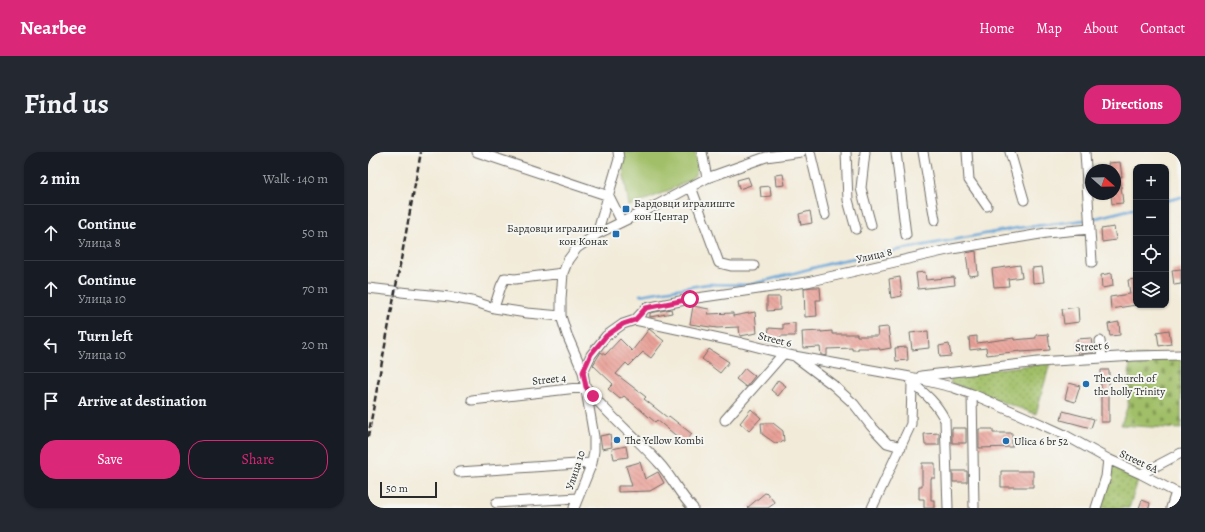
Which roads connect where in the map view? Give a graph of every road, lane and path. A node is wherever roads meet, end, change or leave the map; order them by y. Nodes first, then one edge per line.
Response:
1 (477, 152) edge
2 (618, 152) edge
3 (702, 152) edge
4 (801, 152) edge
5 (810, 152) edge
6 (846, 152) edge
7 (865, 152) edge
8 (896, 152) edge
9 (923, 152) edge
10 (967, 152) edge
11 (1010, 152) edge
12 (1086, 152) edge
13 (707, 178) junction
14 (691, 187) junction
15 (609, 196) junction
16 (1024, 200) dead end
17 (987, 206) dead end
18 (825, 215) dead end
19 (935, 220) dead end
20 (622, 222) junction
21 (870, 225) dead end
22 (856, 229) dead end
23 (1090, 229) junction
24 (597, 234) junction
25 (906, 236) dead end
26 (1092, 262) dead end
27 (754, 266) dead end
28 (563, 273) junction
29 (368, 288) edge
30 (494, 308) junction
31 (561, 316) junction
32 (635, 320) junction
33 (1100, 341) dead end
34 (784, 353) junction
35 (1181, 355) edge
36 (794, 356) junction
37 (1102, 358) junction
38 (583, 372) junction
39 (911, 380) junction
40 (586, 387) junction
41 (972, 394) junction
42 (472, 400) dead end
43 (725, 420) dead end
44 (901, 447) junction
45 (1181, 453) edge
46 (1108, 459) junction
47 (592, 463) junction
48 (459, 472) dead end
49 (1141, 474) junction
50 (1178, 494) edge
51 (578, 498) junction
52 (496, 503) dead end
53 (574, 508) edge
54 (693, 508) edge
55 (872, 508) edge
56 (948, 508) edge
57 (974, 508) edge
58 (1096, 508) edge
59 (1171, 508) edge

1 - 15 street
2 - 15 street
3 - 13 street
4 - 13 street
5 - 18 street
6 - 22 street
7 - 21 street
8 - 25 street
9 - 19 street
10 - 17 street
11 - 16 street
12 - 23 street
13 - 14 street
14 - 20 street
14 - 27 street
15 - 20 street
15 - 24 street
20 - 24 street
23 - 26 street
23 - 32 street, Улица 8
24 - 28 street
28 - 30 street
28 - 31 street, Улица 10
29 - 30 street
30 - 31 street
31 - 38 street, Улица 10
32 - 34 street, Street 6
32 - 38 street
33 - 37 street
34 - 36 street, Street 6
34 - 43 street
35 - 37 street, Street 6
36 - 39 street, Street 6
36 - 44 street
37 - 39 street, Street 6
38 - 40 street, Улица 10
39 - 41 street, Street 6
39 - 44 street
39 - 56 street
40 - 42 street, Street 4
40 - 47 street, Улица 10
40 - 54 street
41 - 46 street, Street 6
41 - 57 street
44 - 55 street
45 - 49 street
46 - 49 street, Street 6A
46 - 58 street
47 - 48 street
47 - 51 street, Улица 10
49 - 50 street, Street 6A
50 - 59 street
51 - 52 street
51 - 53 street, Улица 10

